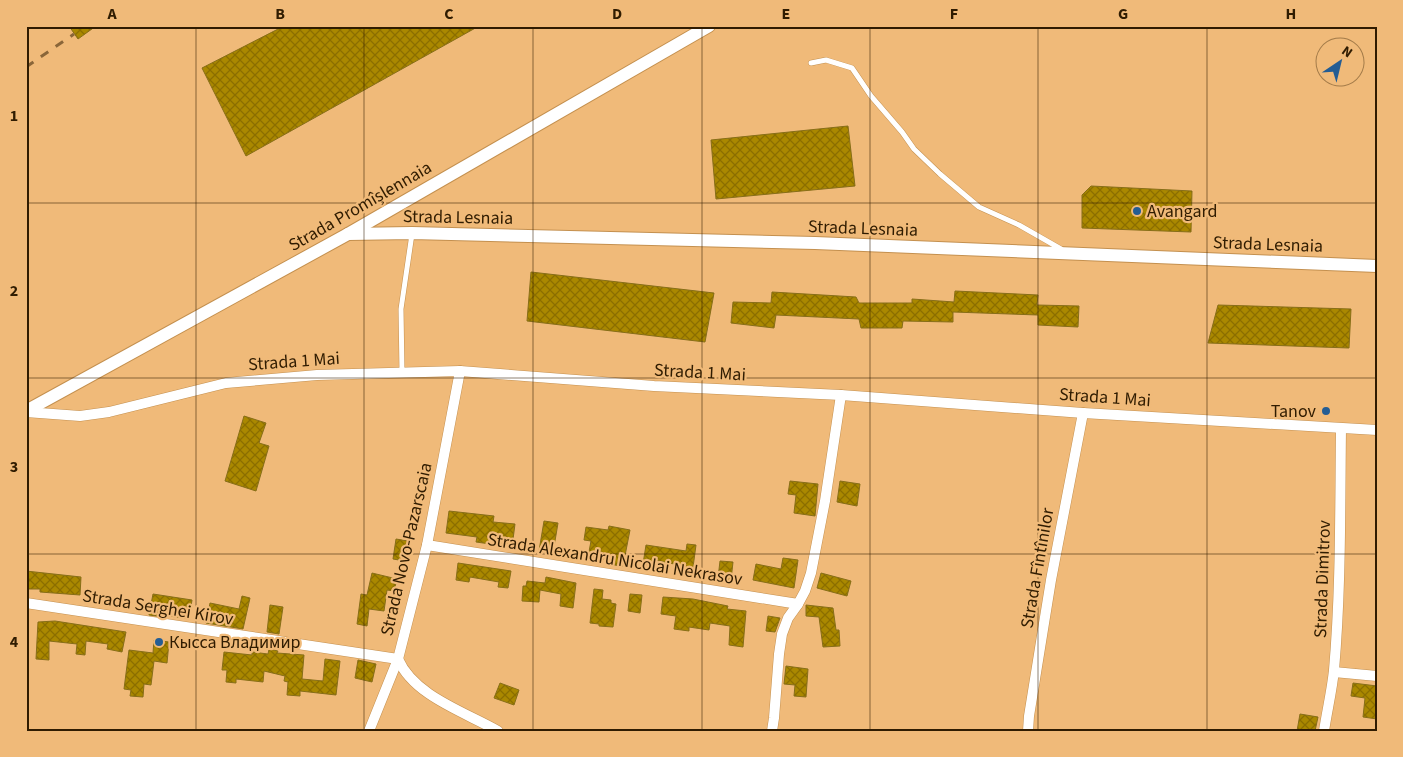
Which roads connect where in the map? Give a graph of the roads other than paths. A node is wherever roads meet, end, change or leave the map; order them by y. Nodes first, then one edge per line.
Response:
1 (709, 26) edge
2 (811, 63) dead end
3 (412, 233) junction
4 (348, 234) junction
5 (1067, 253) junction
6 (1377, 266) edge
7 (460, 371) junction
8 (402, 372) junction
9 (841, 395) junction
10 (26, 411) edge
11 (1083, 413) junction
12 (1341, 429) junction
13 (1377, 430) edge
14 (426, 545) junction
15 (26, 603) edge
16 (798, 604) junction
17 (398, 659) junction
18 (1334, 672) junction
19 (1377, 676) edge
20 (1029, 716) junction
21 (369, 731) edge
22 (498, 731) edge
23 (772, 731) edge
24 (1028, 731) edge
25 (1036, 731) edge
26 (1324, 731) edge

1 - 4 street, Strada Promîșlennaia
2 - 5 lane
3 - 4 street, Strada Lesnaia
3 - 5 street, Strada Lesnaia
3 - 8 lane
4 - 10 street, Strada Promîșlennaia
5 - 6 street, Strada Lesnaia
7 - 8 street, Strada 1 Mai
7 - 9 street, Strada 1 Mai
7 - 14 street, Strada Novo-Pazarscaia
8 - 10 street, Strada 1 Mai
9 - 11 street, Strada 1 Mai
9 - 16 street
11 - 12 street, Strada 1 Mai
11 - 20 street, Strada Fîntînilor
12 - 13 street, Strada 1 Mai
12 - 18 street, Strada Dimitrov
14 - 16 street, Strada Alexandru Nicolai Nekrasov
14 - 17 street, Strada Novo-Pazarscaia
15 - 17 street, Strada Serghei Kirov
16 - 23 street
17 - 21 street, Strada Novo-Pazarscaia
17 - 22 street
18 - 19 street
18 - 26 street, Strada Dimitrov
20 - 24 street, Strada Fîntînilor
20 - 25 street

